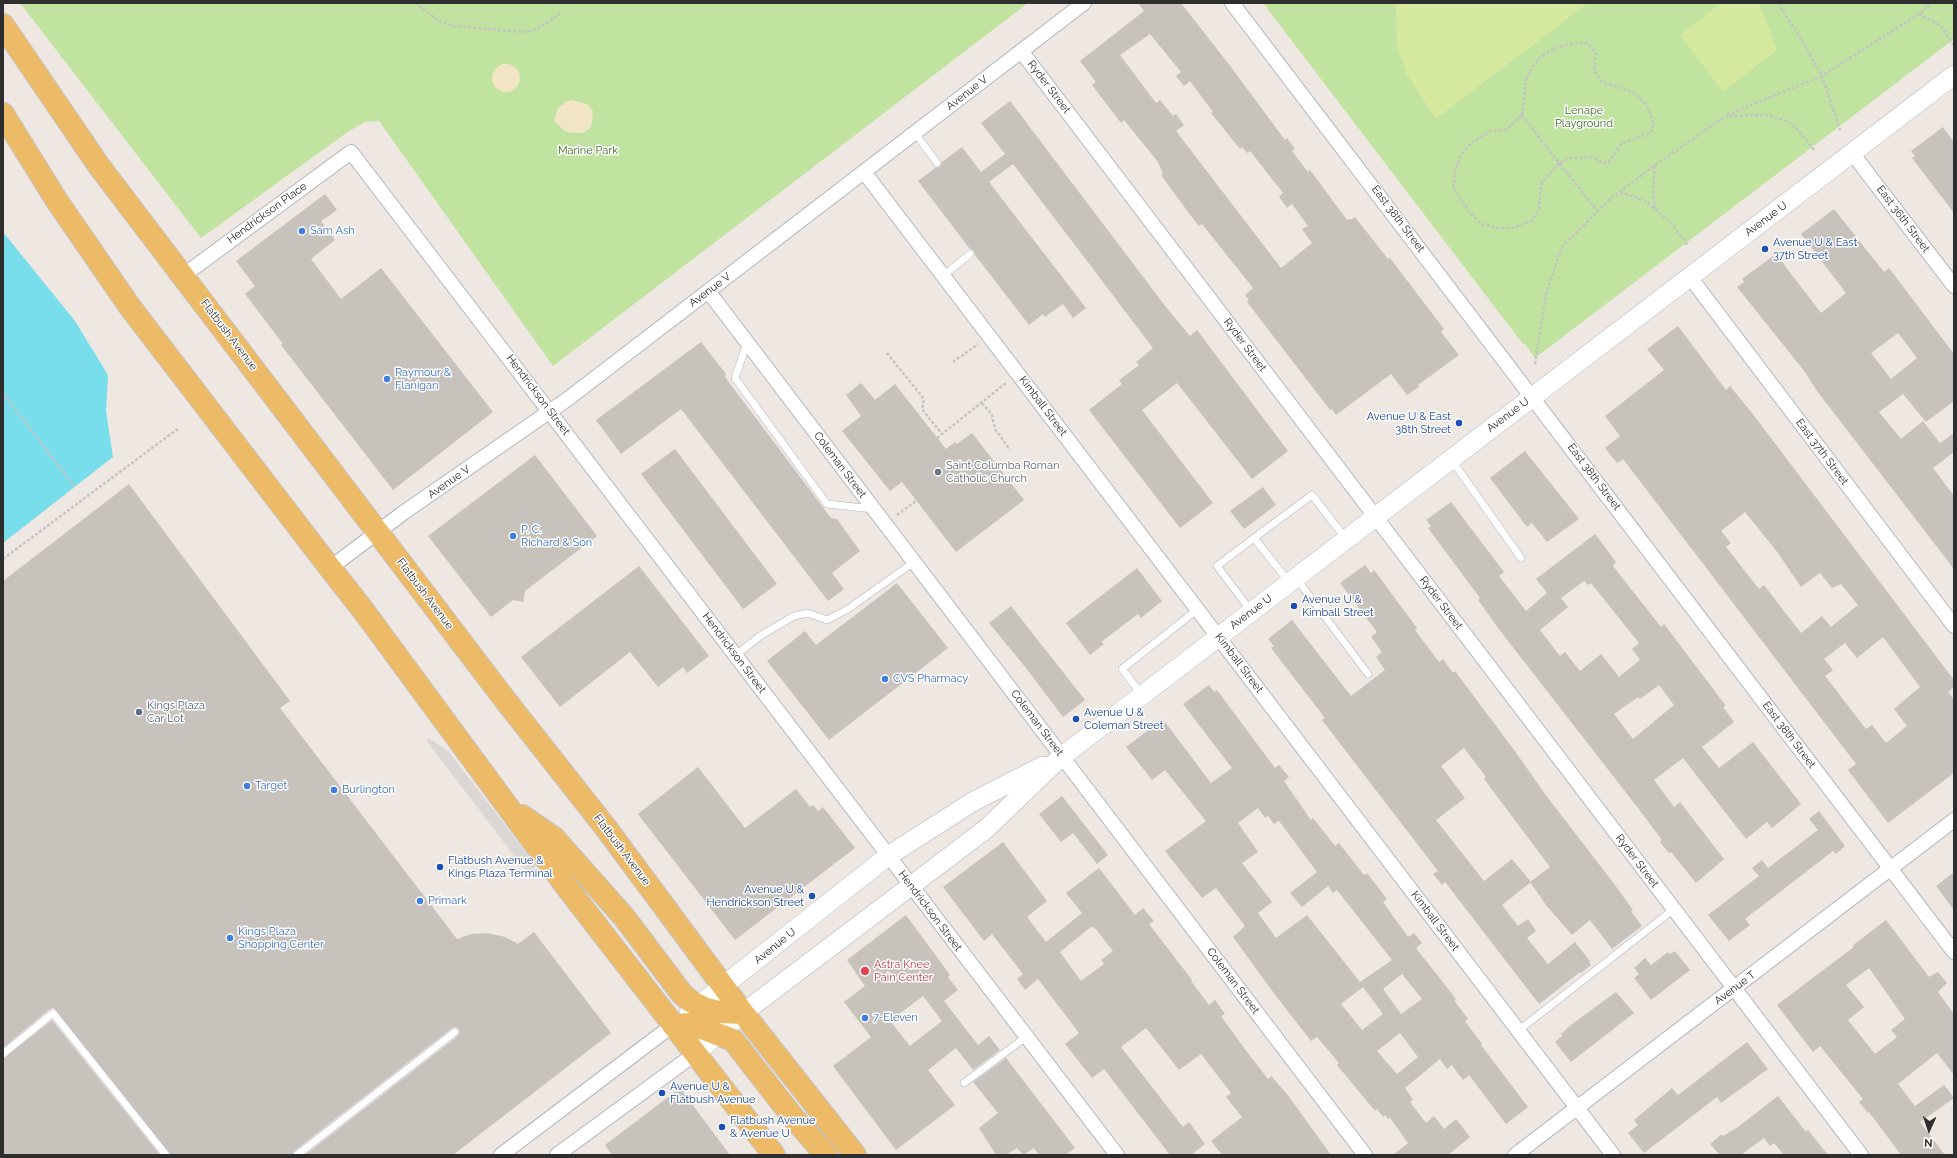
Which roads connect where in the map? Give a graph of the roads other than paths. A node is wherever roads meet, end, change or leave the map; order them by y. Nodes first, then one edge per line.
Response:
1 (1084, 3) edge
2 (1232, 3) edge
3 (3, 25) edge
4 (1021, 51) junction
5 (1954, 75) edge
6 (3, 114) edge
7 (915, 133) junction
8 (351, 152) joint
9 (1852, 153) junction
10 (937, 163) dead end
11 (864, 172) junction
12 (970, 254) dead end
13 (184, 275) junction
14 (944, 276) junction
15 (1690, 277) junction
16 (1954, 286) edge
17 (708, 292) junction
18 (747, 343) junction
19 (1533, 396) junction
20 (551, 411) junction
21 (1450, 459) junction
22 (874, 509) junction
23 (1375, 517) junction
24 (378, 532) junction
25 (1254, 538) junction
26 (1346, 539) junction
27 (1521, 558) dead end
28 (914, 562) junction
29 (330, 568) junction
30 (1292, 580) junction
31 (1198, 609) junction
32 (1251, 612) junction
33 (1954, 626) edge
34 (1219, 637) junction
35 (736, 655) junction
36 (1368, 674) dead end
37 (1142, 695) junction
38 (1062, 756) junction
39 (507, 806) junction
40 (1954, 820) edge
41 (888, 856) junction
42 (1890, 868) junction
43 (911, 887) junction
44 (1674, 909) junction
45 (1954, 952) edge
46 (724, 987) junction
47 (1734, 988) junction
48 (698, 1006) junction
49 (743, 1013) junction
50 (673, 1025) junction
51 (1518, 1031) junction
52 (455, 1032) dead end
53 (720, 1033) junction
54 (1026, 1037) junction
55 (3, 1054) edge
56 (696, 1054) junction
57 (964, 1082) dead end
58 (1577, 1108) junction
59 (574, 1150) edge
60 (166, 1155) edge
61 (297, 1155) edge
62 (501, 1155) edge
63 (558, 1155) edge
64 (774, 1155) edge
65 (826, 1155) edge
66 (855, 1155) edge
67 (1117, 1155) edge
68 (1365, 1155) edge
69 (1515, 1155) edge
70 (1613, 1155) edge
71 (1861, 1155) edge

1 - 4 street, Avenue V
2 - 19 street, East 38th Street
3 - 13 main road, Flatbush Avenue
4 - 7 street, Avenue V
4 - 23 street, Ryder Street
5 - 9 main road, Avenue U
6 - 29 main road
7 - 10 lane
7 - 11 street, Avenue V
8 - 13 street, Hendrickson Place
8 - 20 street, Hendrickson Street
9 - 15 main road, Avenue U
9 - 16 street, East 36th Street
11 - 14 street, Kimball Street
11 - 17 street, Avenue V
12 - 14 lane
13 - 24 main road, Flatbush Avenue
14 - 31 street, Kimball Street
15 - 19 main road, Avenue U
15 - 33 street, East 37th Street
17 - 18 street, Coleman Street
17 - 20 street, Avenue V
18 - 22 street, Coleman Street
18 - 22 lane
19 - 21 main road, Avenue U
19 - 42 street, East 38th Street
20 - 24 street, Avenue V
20 - 35 street, Hendrickson Street
21 - 23 main road, Avenue U
21 - 27 lane
22 - 28 street, Coleman Street
23 - 26 main road, Avenue U
23 - 44 street, Ryder Street
24 - 29 street, Avenue V
24 - 46 main road, Flatbush Avenue
25 - 26 lane
25 - 30 lane
25 - 32 lane
26 - 30 main road, Avenue U
28 - 35 lane
28 - 38 street, Coleman Street
29 - 39 main road
30 - 32 main road, Avenue U
30 - 36 lane
31 - 34 street, Kimball Street
31 - 37 lane
32 - 34 main road, Avenue U
34 - 37 main road, Avenue U
34 - 51 street, Kimball Street
35 - 41 street, Hendrickson Street
37 - 38 main road, Avenue U
38 - 41 main road, Avenue U
38 - 43 main road, Avenue U
38 - 68 street, Coleman Street
39 - 48 main road
39 - 50 main road
40 - 42 street, Avenue T
41 - 43 street, Hendrickson Street
41 - 46 main road, Avenue U
42 - 45 street, East 38th Street
42 - 47 street, Avenue T
43 - 49 main road, Avenue U
43 - 54 street, Hendrickson Street
44 - 47 street, Ryder Street
44 - 51 lane
46 - 48 main road, Avenue U
46 - 49 main road, Flatbush Avenue
47 - 58 street, Avenue T
47 - 71 street, Ryder Street
48 - 49 main road
48 - 50 main road, Avenue U
49 - 53 main road, Avenue U
49 - 66 main road, Flatbush Avenue
50 - 53 main road
50 - 56 main road
50 - 62 street, Avenue U
51 - 58 street, Kimball Street
52 - 61 lane
53 - 56 main road, Avenue U
53 - 65 main road
54 - 57 lane
54 - 67 street, Hendrickson Street
55 - 60 lane
56 - 59 street, Avenue U
56 - 64 main road
58 - 69 street, Avenue T
58 - 70 street, Kimball Street
59 - 63 street, Avenue U

